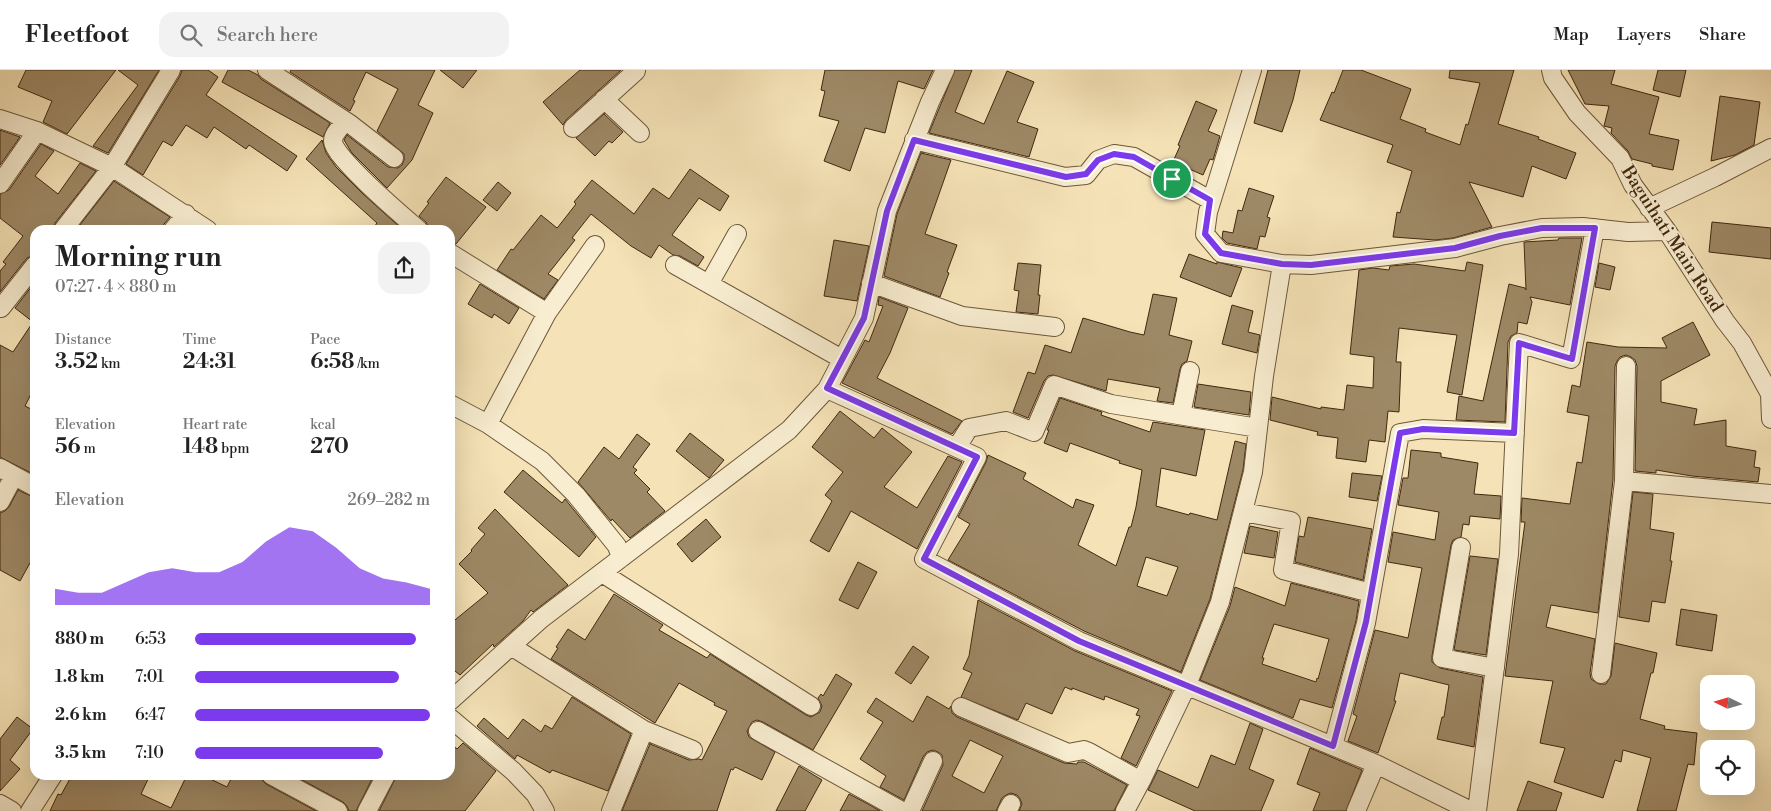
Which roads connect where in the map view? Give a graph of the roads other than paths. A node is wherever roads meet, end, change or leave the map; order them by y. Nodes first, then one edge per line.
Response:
1 (172, 70) edge
2 (636, 70) edge
3 (945, 70) edge
4 (1252, 70) edge
5 (1551, 70) edge
6 (277, 73) edge
7 (604, 99) junction
8 (0, 119) edge
9 (344, 121) junction
10 (573, 128) dead end
11 (37, 131) junction
12 (640, 133) dead end
13 (914, 140) junction
14 (1771, 148) edge
15 (394, 158) dead end
16 (112, 167) junction
17 (0, 184) edge
18 (1210, 200) junction
19 (1649, 208) junction
20 (186, 214) junction
21 (67, 225) edge
22 (177, 225) edge
23 (201, 225) edge
24 (414, 225) edge
25 (1595, 228) junction
26 (1666, 231) junction
27 (737, 234) dead end
28 (595, 245) dead end
29 (455, 256) edge
30 (1282, 264) junction
31 (675, 265) dead end
32 (30, 272) edge
33 (871, 283) junction
34 (709, 284) junction
35 (1, 308) dead end
36 (547, 313) junction
37 (1055, 327) dead end
38 (842, 359) junction
39 (1626, 366) dead end
40 (1190, 371) dead end
41 (827, 388) junction
42 (455, 407) edge
43 (1181, 415) junction
44 (1771, 415) edge
45 (488, 424) junction
46 (1258, 428) junction
47 (1514, 433) junction
48 (957, 447) junction
49 (7, 472) edge
50 (1624, 480) junction
51 (30, 484) edge
52 (1771, 494) edge
53 (0, 502) edge
54 (1243, 512) junction
55 (1461, 547) dead end
56 (621, 558) junction
57 (602, 572) junction
58 (1371, 593) junction
59 (512, 646) junction
60 (1495, 668) junction
61 (1601, 674) dead end
62 (1187, 685) junction
63 (455, 697) edge
64 (811, 706) dead end
65 (961, 707) dead end
66 (455, 722) edge
67 (644, 730) junction
68 (758, 731) dead end
69 (1333, 746) junction
70 (693, 750) dead end
71 (933, 761) dead end
72 (1376, 764) junction
73 (50, 780) edge
74 (280, 780) edge
75 (383, 780) edge
76 (1141, 781) junction
77 (0, 804) edge
78 (12, 811) edge
79 (30, 811) edge
80 (338, 811) edge
81 (367, 811) edge
82 (545, 811) edge
83 (610, 811) edge
84 (902, 811) edge
85 (910, 811) edge
86 (1125, 811) edge
87 (1356, 811) edge
88 (1471, 811) edge
89 (1477, 811) edge

1 - 16 street
2 - 7 street
3 - 13 street
4 - 18 street
5 - 19 street, Baguihati Main Road
6 - 9 street
7 - 10 street
7 - 12 street
8 - 11 street
9 - 15 street
9 - 24 street
11 - 16 street
11 - 17 street
13 - 18 street
13 - 33 street
14 - 19 street
16 - 20 street
16 - 21 street
18 - 30 street
19 - 26 street, Baguihati Main Road
20 - 22 street
20 - 23 street
25 - 26 street
25 - 30 street
25 - 47 street
26 - 44 street, Baguihati Main Road
27 - 34 street
28 - 36 street
29 - 36 street
30 - 46 street
31 - 34 street
32 - 35 street
33 - 37 street
33 - 38 street
34 - 38 street
36 - 45 street
38 - 41 street
39 - 50 street
40 - 43 street
41 - 48 street
41 - 56 street
42 - 45 street
43 - 46 street
43 - 48 street
45 - 56 street
46 - 54 street
47 - 58 street
47 - 60 street
48 - 62 street
49 - 51 street
49 - 53 street
50 - 52 street
50 - 61 street
54 - 58 street
54 - 62 street
55 - 60 street
56 - 57 street
57 - 59 street
57 - 64 street
58 - 69 street
59 - 63 street
59 - 67 street
60 - 89 street
62 - 69 street
62 - 76 street
65 - 76 street
66 - 82 street
67 - 70 street
67 - 83 street
68 - 84 street
69 - 72 street
71 - 85 street
72 - 87 street
72 - 88 street
73 - 79 street
74 - 80 street
75 - 81 street
76 - 86 street
77 - 78 street

